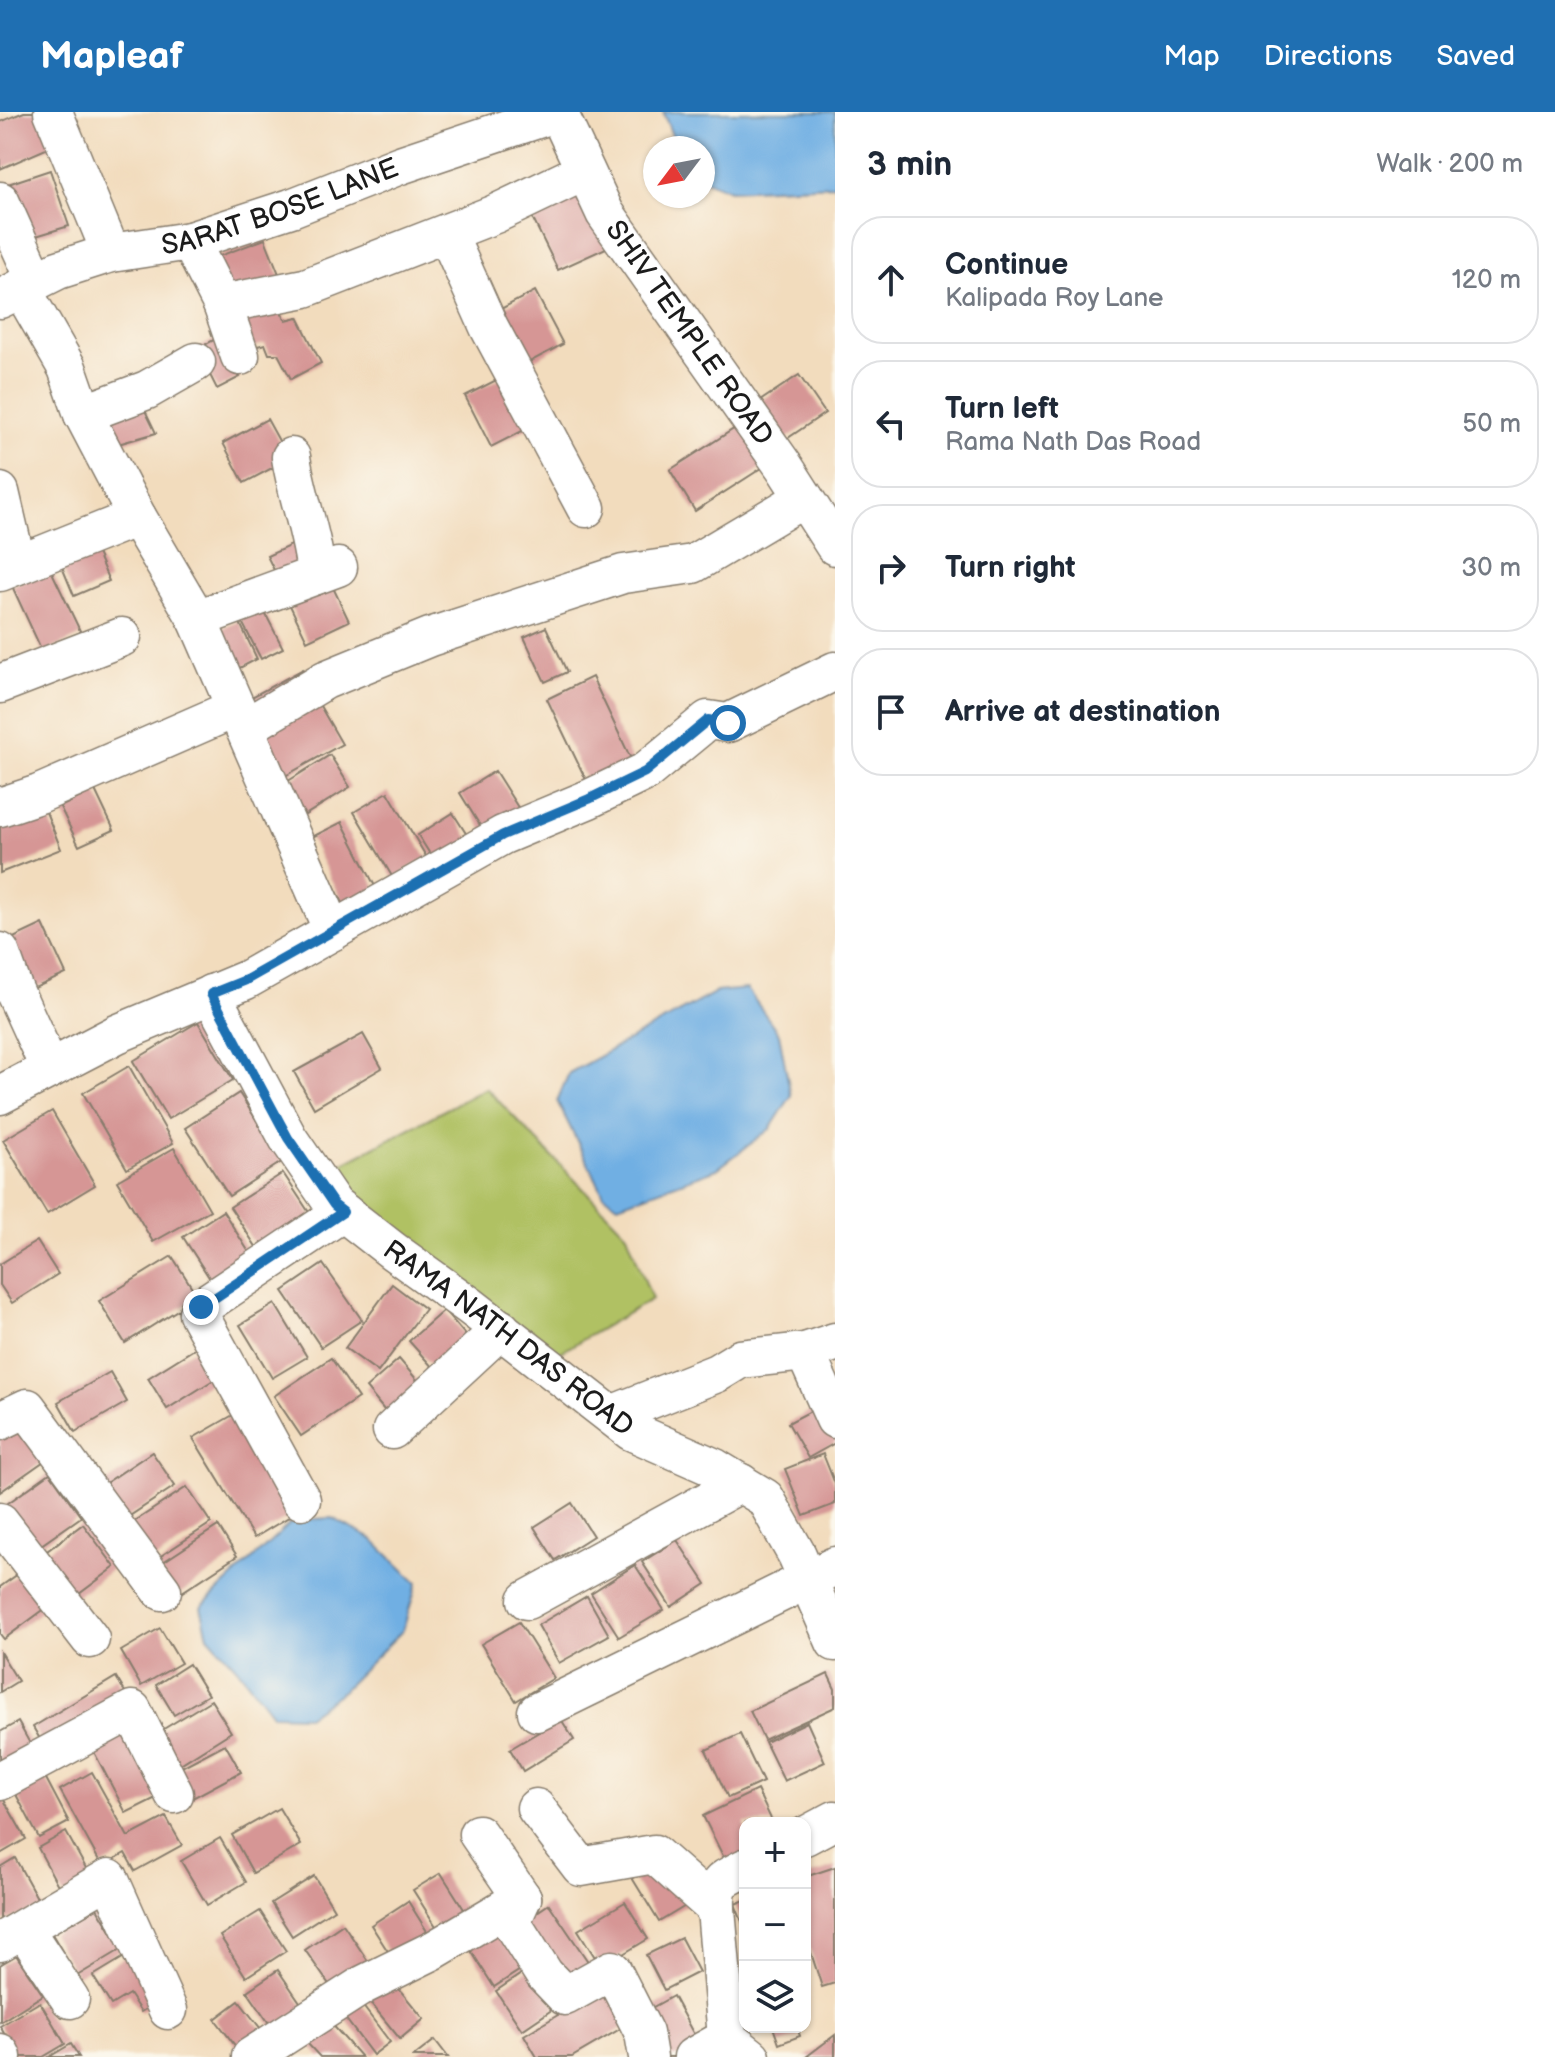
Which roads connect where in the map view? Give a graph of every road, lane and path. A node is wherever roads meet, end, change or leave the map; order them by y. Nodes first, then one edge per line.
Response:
1 (53, 112) edge
2 (558, 112) edge
3 (585, 171) junction
4 (0, 201) edge
5 (447, 233) junction
6 (190, 241) junction
7 (111, 253) junction
8 (19, 289) edge
9 (222, 304) junction
10 (240, 356) dead end
11 (196, 362) dead end
12 (83, 414) junction
13 (291, 457) dead end
14 (0, 492) edge
15 (804, 498) junction
16 (586, 508) dead end
17 (137, 517) junction
18 (835, 546) edge
19 (9, 568) edge
20 (197, 619) junction
21 (122, 637) dead end
22 (835, 671) edge
23 (0, 684) edge
24 (241, 718) junction
25 (0, 807) edge
26 (333, 931) junction
27 (0, 952) edge
28 (211, 994) junction
29 (50, 1069) junction
30 (0, 1095) edge
31 (343, 1212) junction
32 (501, 1329) junction
33 (820, 1347) edge
34 (611, 1415) junction
35 (835, 1419) edge
36 (0, 1421) edge
37 (392, 1430) dead end
38 (741, 1483) junction
39 (301, 1500) dead end
40 (0, 1522) edge
41 (821, 1572) edge
42 (162, 1591) dead end
43 (527, 1600) dead end
44 (90, 1639) dead end
45 (835, 1642) edge
46 (537, 1712) dead end
47 (0, 1781) edge
48 (174, 1794) dead end
49 (536, 1808) dead end
50 (835, 1820) edge
51 (811, 1833) edge
52 (478, 1834) dead end
53 (739, 1871) edge
54 (522, 1898) junction
55 (716, 1909) junction
56 (12, 1936) edge
57 (70, 1999) dead end
58 (168, 2010) dead end
59 (739, 2048) edge
60 (251, 2057) edge
61 (648, 2057) edge
62 (693, 2057) edge

1 - 7 street
2 - 3 street, SHIV TEMPLE ROAD
2 - 6 street, SARAT BOSE LANE
3 - 5 street
3 - 15 street, SHIV TEMPLE ROAD
4 - 8 street
5 - 9 street
5 - 16 street
6 - 7 street, SARAT BOSE LANE
6 - 9 street
7 - 8 street, SARAT BOSE LANE
8 - 12 street
9 - 10 street
11 - 12 street
12 - 17 street
13 - 20 street
14 - 19 street
15 - 18 street, SHIV TEMPLE ROAD
15 - 24 street
17 - 19 street
17 - 20 street
20 - 24 street
21 - 23 street
22 - 26 street
24 - 25 street
24 - 26 street
26 - 28 street
27 - 29 street
28 - 29 street
28 - 31 street, RAMA NATH DAS ROAD
29 - 30 street
31 - 32 street, RAMA NATH DAS ROAD
31 - 39 street
32 - 34 street, RAMA NATH DAS ROAD
32 - 37 street
33 - 34 street
33 - 35 street
34 - 38 street, RAMA NATH DAS ROAD
36 - 42 street
38 - 41 street, RAMA NATH DAS ROAD
38 - 43 street
40 - 44 street
41 - 45 street, RAMA NATH DAS ROAD
41 - 46 street
47 - 48 street
49 - 55 street
50 - 51 street
52 - 54 street
53 - 55 street
54 - 60 street
54 - 61 street
55 - 59 street
56 - 57 street
56 - 58 street
59 - 62 street

